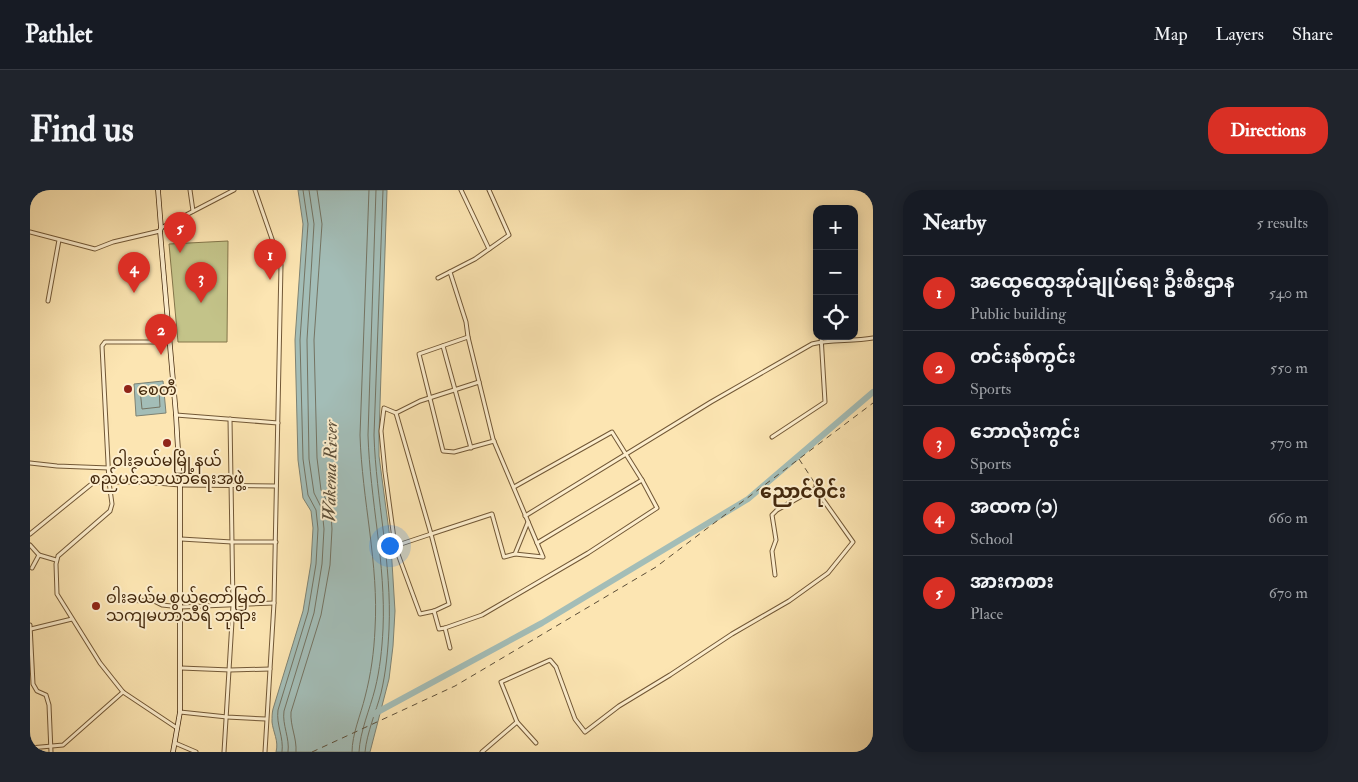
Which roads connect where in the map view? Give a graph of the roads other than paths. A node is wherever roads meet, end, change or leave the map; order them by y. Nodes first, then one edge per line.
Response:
1 (158, 190) edge
2 (190, 190) edge
3 (221, 190) edge
4 (234, 190) edge
5 (255, 190) edge
6 (461, 190) edge
7 (489, 190) edge
8 (223, 196) junction
9 (193, 211) junction
10 (160, 229) junction
11 (30, 232) edge
12 (59, 240) junction
13 (489, 249) junction
14 (450, 272) junction
15 (438, 278) dead end
16 (48, 301) dead end
17 (468, 336) junction
18 (873, 338) edge
19 (169, 342) junction
20 (821, 342) junction
21 (444, 346) junction
22 (479, 382) junction
23 (455, 390) junction
24 (430, 398) junction
25 (396, 413) junction
26 (176, 415) junction
27 (230, 419) junction
28 (278, 423) junction
29 (772, 436) dead end
30 (494, 441) junction
31 (472, 448) junction
32 (626, 455) junction
33 (30, 463) edge
34 (109, 468) junction
35 (642, 480) junction
36 (109, 482) junction
37 (180, 485) junction
38 (231, 485) junction
39 (276, 486) junction
40 (514, 487) junction
41 (525, 516) junction
42 (528, 521) junction
43 (30, 534) edge
44 (431, 534) junction
45 (181, 539) junction
46 (232, 542) junction
47 (276, 542) junction
48 (537, 542) junction
49 (30, 546) edge
50 (395, 546) junction
51 (515, 554) junction
52 (39, 555) junction
53 (56, 560) junction
54 (32, 568) dead end
55 (775, 575) dead end
56 (112, 600) dead end
57 (274, 603) junction
58 (233, 605) junction
59 (181, 607) junction
60 (434, 611) junction
61 (72, 618) junction
62 (30, 625) edge
63 (445, 628) junction
64 (30, 629) edge
65 (450, 648) dead end
66 (181, 668) junction
67 (270, 669) junction
68 (230, 670) junction
69 (124, 692) junction
70 (180, 712) junction
71 (227, 717) junction
72 (266, 719) junction
73 (517, 722) junction
74 (177, 728) junction
75 (174, 743) junction
76 (536, 743) dead end
77 (50, 746) junction
78 (30, 748) edge
79 (51, 752) edge
80 (173, 752) edge
81 (196, 752) edge
82 (224, 752) edge
83 (264, 752) edge
84 (482, 752) edge

1 - 10 street
2 - 9 street
3 - 8 street
4 - 8 street
5 - 28 street
6 - 13 street
7 - 13 street
8 - 9 street
9 - 10 street
10 - 12 street
10 - 19 street
11 - 12 street
12 - 16 street
13 - 14 street
14 - 15 street
14 - 17 street
17 - 21 street
17 - 22 street
18 - 20 street
19 - 26 street
19 - 34 street
20 - 29 street
20 - 32 street
21 - 23 street
21 - 24 street
22 - 23 street
22 - 30 street
23 - 24 street
23 - 31 street
24 - 25 street
24 - 31 street
25 - 44 street
25 - 50 street
26 - 27 street
26 - 37 street
27 - 28 street
27 - 38 street
28 - 39 street
30 - 31 street
30 - 40 street
32 - 35 street
32 - 40 street
32 - 41 street
33 - 34 street
34 - 36 street
35 - 48 street
35 - 63 street
36 - 37 street
36 - 43 street
36 - 53 street
37 - 38 street
37 - 45 street
38 - 39 street
38 - 46 street
39 - 47 street
40 - 41 street
41 - 42 street
42 - 48 street
42 - 51 street
44 - 50 street
44 - 51 street
44 - 60 street
45 - 46 street
45 - 59 street
46 - 47 street
46 - 58 street
47 - 57 street
48 - 51 street
49 - 52 street
50 - 60 street
52 - 53 street
52 - 54 street
53 - 61 street
55 - 73 street
56 - 59 street
57 - 58 street
57 - 67 street
58 - 59 street
58 - 68 street
59 - 66 street
60 - 63 street
61 - 64 street
61 - 69 street
62 - 64 street
63 - 65 street
64 - 77 street
66 - 68 street
66 - 70 street
67 - 68 street
67 - 72 street
68 - 71 street
69 - 74 street
69 - 77 street
70 - 71 street
70 - 74 street
71 - 72 street
71 - 82 street
72 - 83 street
73 - 76 street
73 - 84 street
74 - 75 street
75 - 80 street
75 - 81 street
77 - 78 street
77 - 79 street

